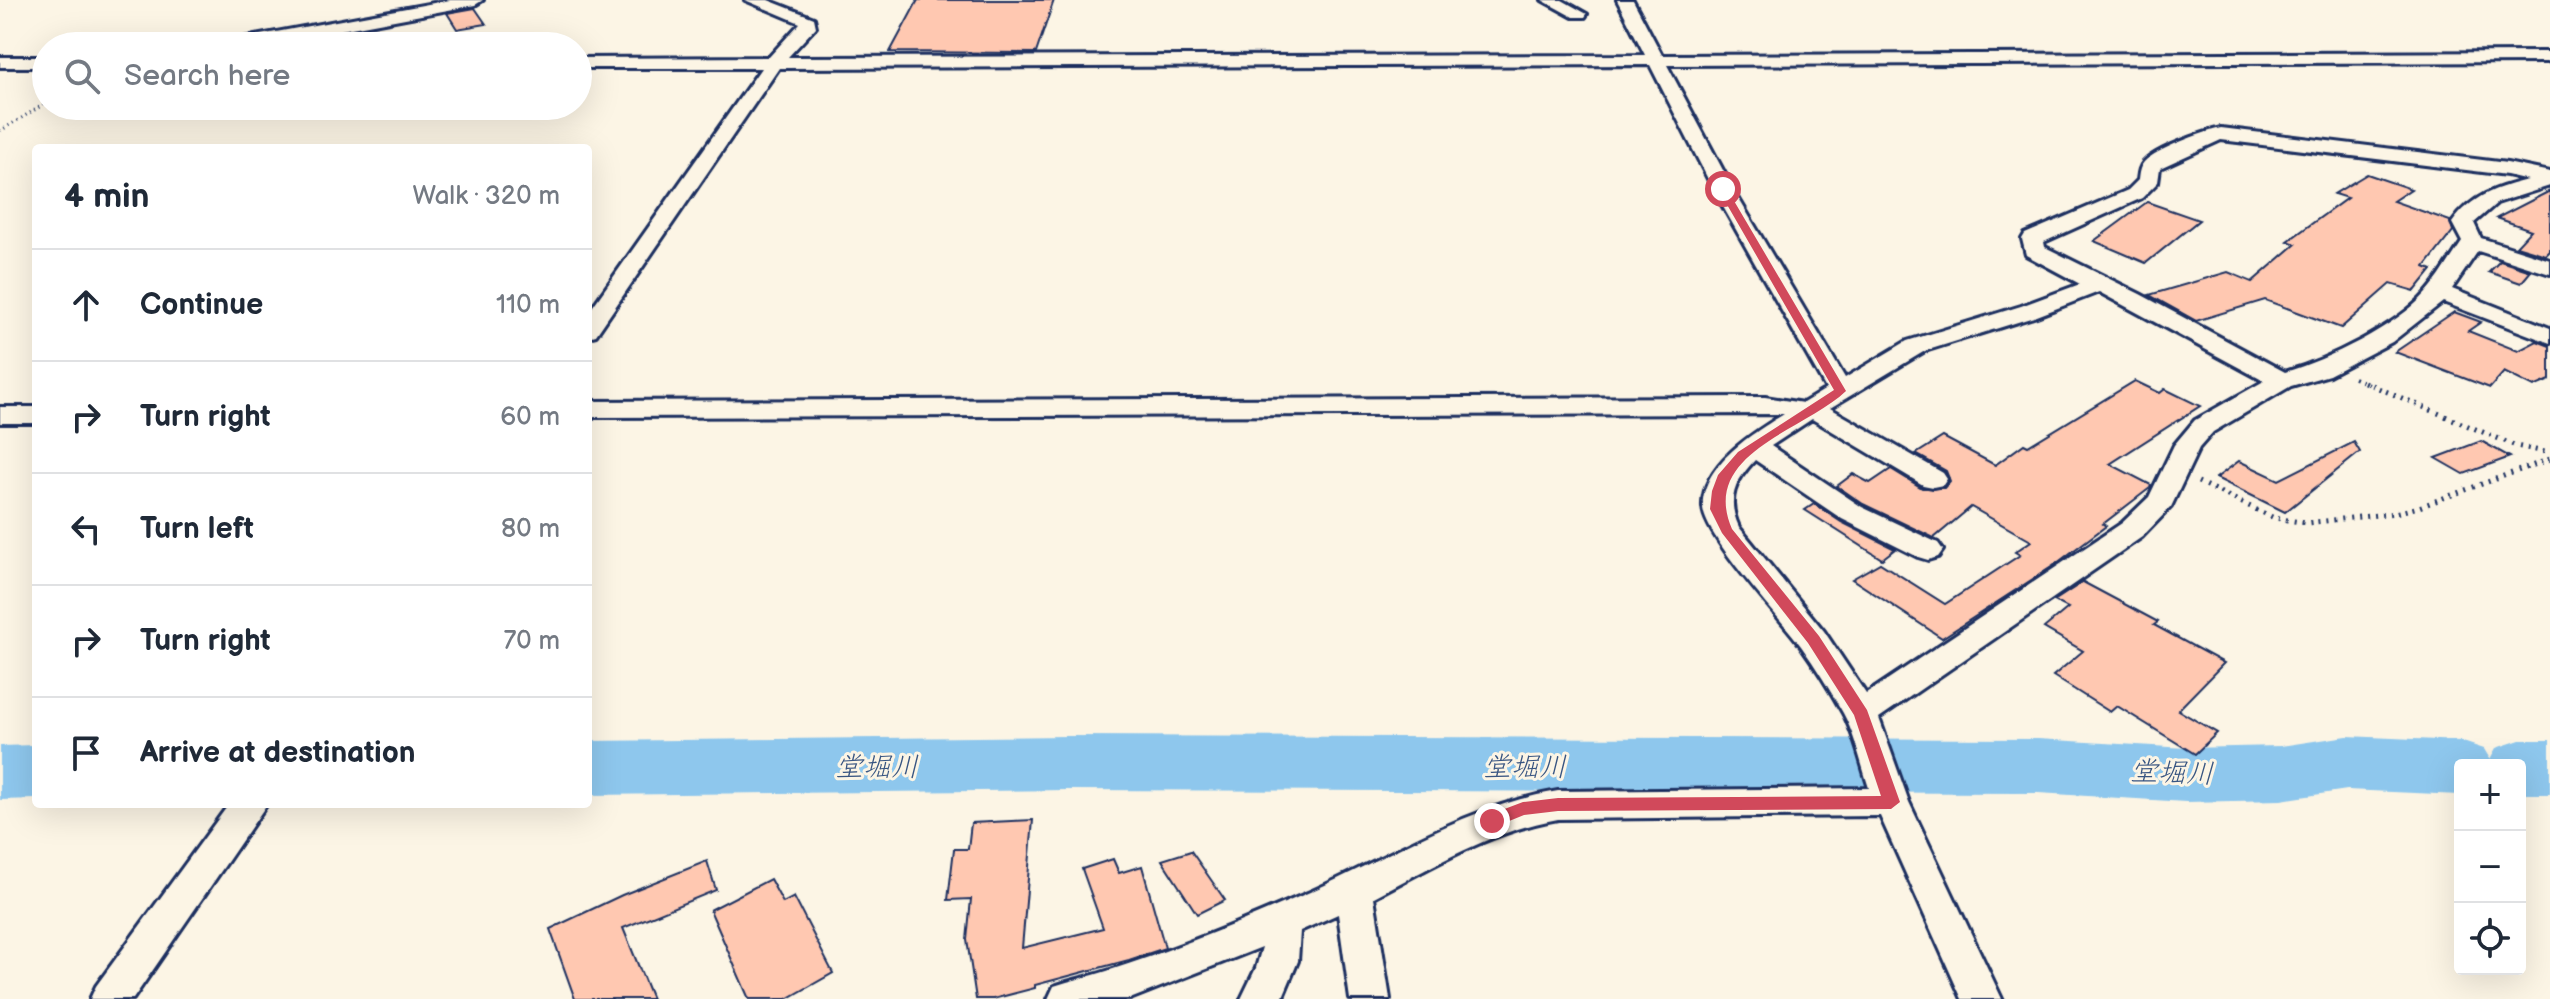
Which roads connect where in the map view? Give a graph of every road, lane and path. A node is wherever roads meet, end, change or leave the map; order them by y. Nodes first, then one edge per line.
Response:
1 (475, 0) edge
2 (753, 0) edge
3 (1550, 0) edge
4 (1625, 0) edge
5 (1579, 14) dead end
6 (304, 32) edge
7 (2550, 57) edge
8 (1655, 61) junction
9 (0, 62) edge
10 (32, 62) edge
11 (774, 62) junction
12 (592, 63) edge
13 (32, 112) edge
14 (0, 131) edge
15 (2550, 179) edge
16 (2473, 242) junction
17 (2550, 267) edge
18 (2100, 284) junction
19 (2440, 292) junction
20 (592, 324) edge
21 (2550, 336) edge
22 (2327, 366) junction
23 (2282, 381) junction
24 (1840, 391) junction
25 (592, 409) edge
26 (1810, 411) junction
27 (0, 415) edge
28 (32, 415) edge
29 (1754, 447) junction
30 (2550, 456) edge
31 (2174, 471) junction
32 (1933, 479) dead end
33 (1928, 550) dead end
34 (1861, 714) junction
35 (1891, 802) junction
36 (246, 808) edge
37 (1354, 889) junction
38 (1279, 920) junction
39 (110, 999) edge
40 (1068, 999) edge
41 (1261, 999) edge
42 (1370, 999) edge
43 (1982, 999) edge

1 - 6 street
2 - 11 street
3 - 5 street
4 - 8 street
7 - 8 street
8 - 11 street
8 - 24 street
9 - 10 street
11 - 12 street
11 - 20 street
13 - 14 path
15 - 16 street
15 - 18 street
16 - 17 street
16 - 19 street
18 - 23 street
18 - 24 street
19 - 21 street
19 - 22 street
22 - 23 street
22 - 30 path
23 - 31 street
24 - 26 street
25 - 26 street
26 - 29 street
26 - 32 street
27 - 28 street
29 - 33 street
29 - 34 street
30 - 31 path
31 - 34 street
34 - 35 street
35 - 37 street
35 - 43 street
36 - 39 street
37 - 38 street
37 - 42 street
38 - 40 street
38 - 41 street

